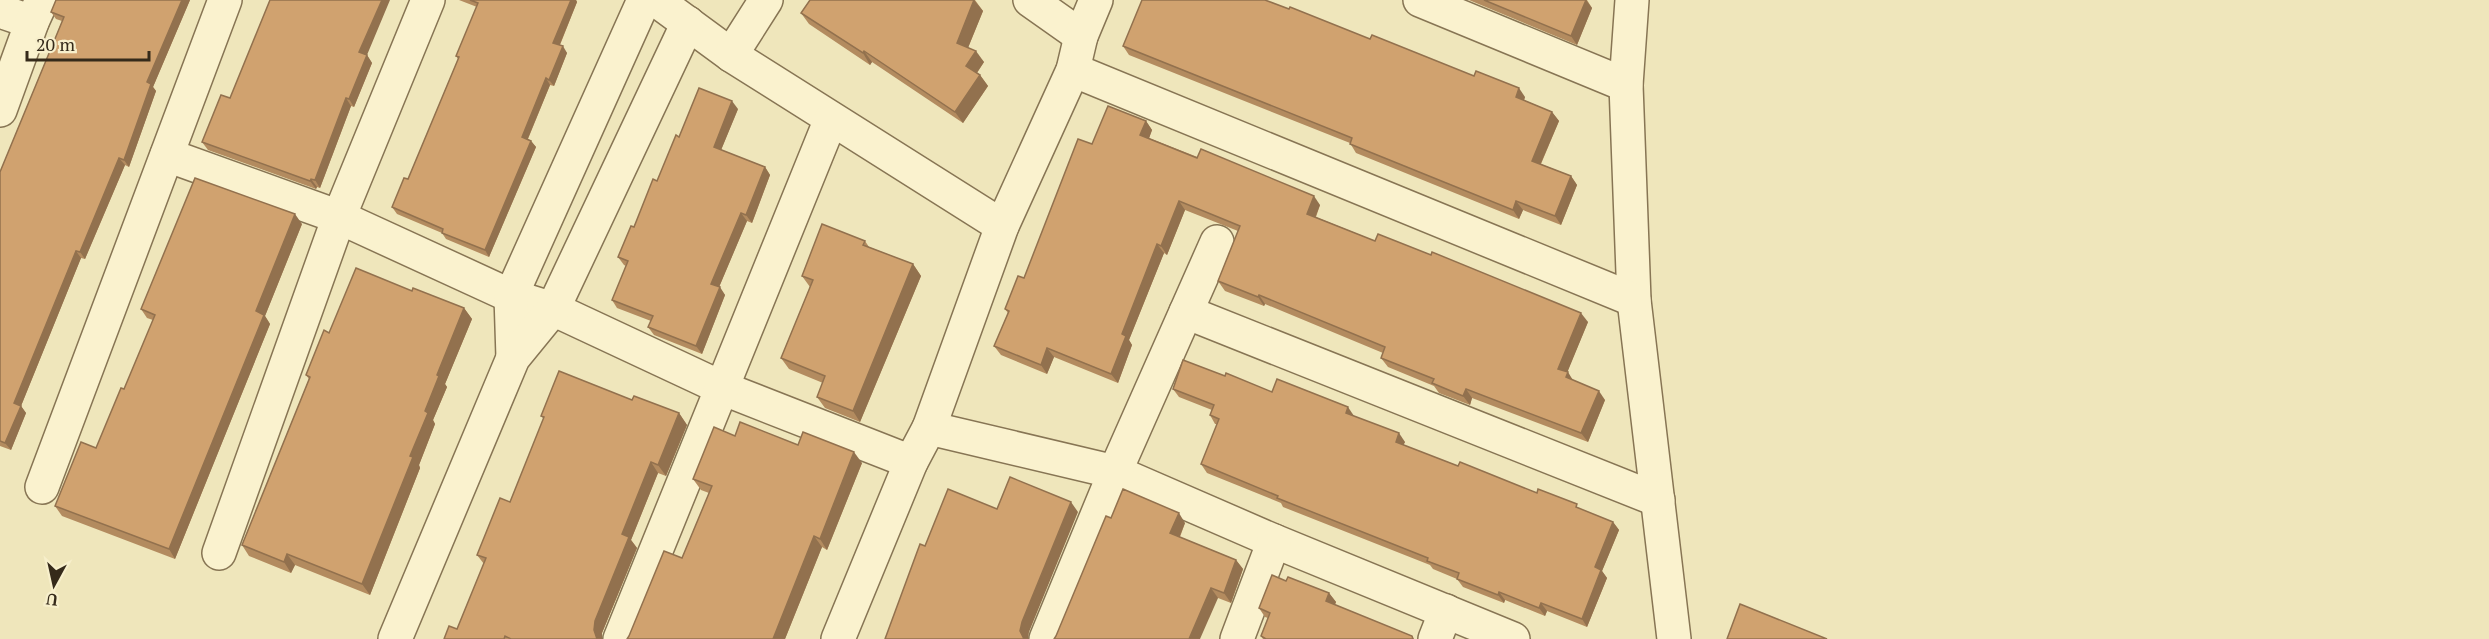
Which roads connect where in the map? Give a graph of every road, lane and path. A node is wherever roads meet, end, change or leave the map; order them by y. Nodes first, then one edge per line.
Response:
1 (225, 0) edge
2 (428, 0) edge
3 (644, 0) edge
4 (656, 0) edge
5 (766, 0) edge
6 (1030, 0) edge
7 (1095, 0) edge
8 (1420, 0) edge
9 (1632, 0) edge
10 (0, 10) edge
11 (37, 11) edge
12 (688, 23) junction
13 (1081, 36) junction
14 (730, 55) junction
15 (1073, 70) junction
16 (1626, 85) junction
17 (0, 110) edge
18 (831, 119) junction
19 (167, 155) junction
20 (339, 218) junction
21 (1002, 226) junction
22 (1217, 242) dead end
23 (511, 296) junction
24 (1634, 300) junction
25 (553, 309) junction
26 (1186, 312) junction
27 (513, 358) junction
28 (722, 388) junction
29 (929, 428) junction
30 (911, 462) junction
31 (1115, 472) junction
32 (42, 487) dead end
33 (1658, 500) junction
34 (1274, 541) junction
35 (219, 553) dead end
36 (1441, 625) edge
37 (396, 639) edge
38 (620, 639) edge
39 (838, 639) edge
40 (1046, 639) edge
41 (1237, 639) edge
42 (1514, 639) edge
43 (1674, 639) edge

1 - 19 street
2 - 20 street
3 - 23 street
4 - 12 street
5 - 14 street
6 - 13 street
7 - 13 street
8 - 16 street
9 - 16 street
10 - 11 street
11 - 17 street
12 - 14 street
12 - 25 street
13 - 15 street
14 - 18 street
15 - 21 street
15 - 24 street
16 - 24 street
18 - 21 street
18 - 28 street
19 - 20 street
19 - 32 street
20 - 23 street
20 - 35 street
21 - 29 street
22 - 26 street
23 - 25 street
23 - 27 street
24 - 33 street
25 - 27 street
25 - 28 street
26 - 31 street
26 - 33 street
27 - 37 street
28 - 30 street
28 - 38 street
29 - 30 street
29 - 31 street
30 - 39 street
31 - 34 street
31 - 40 street
33 - 43 street
34 - 36 street
34 - 41 street
36 - 42 street

